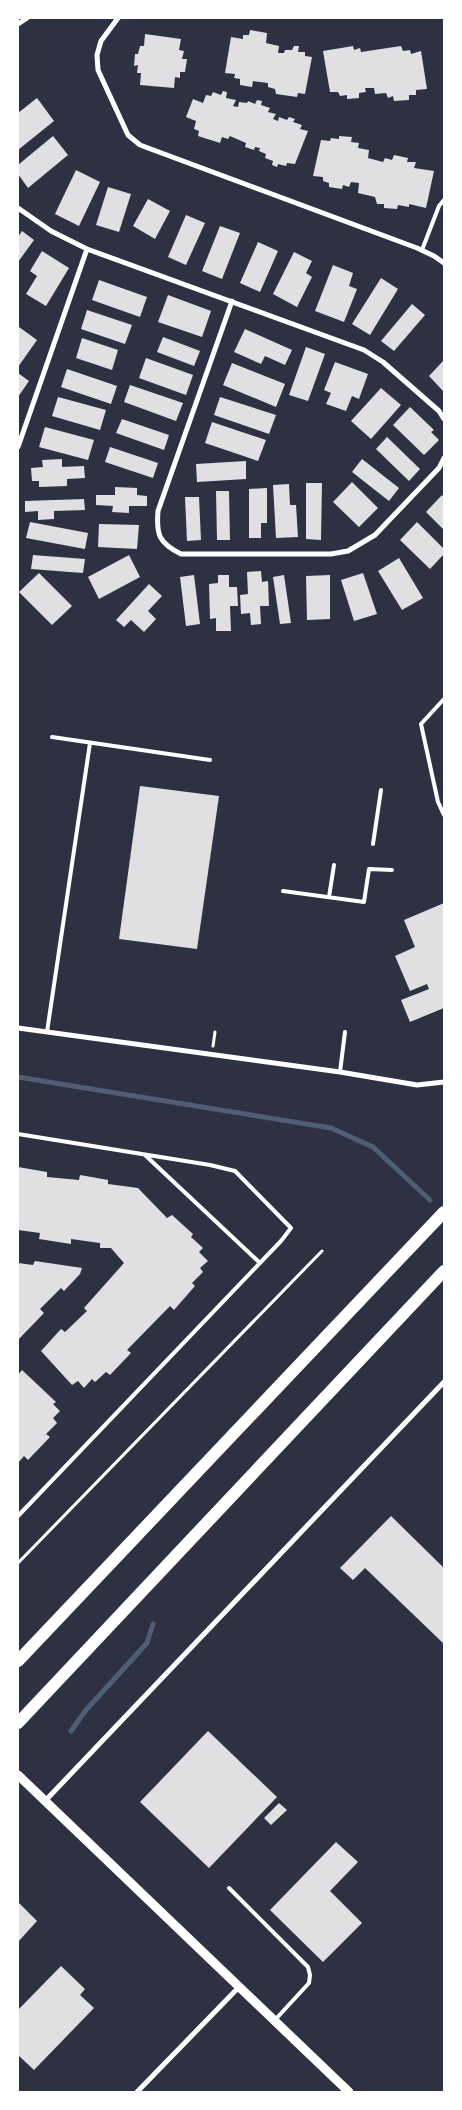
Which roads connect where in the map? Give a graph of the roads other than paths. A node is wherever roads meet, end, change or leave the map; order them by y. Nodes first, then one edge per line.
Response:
1 (27, 18) edge
2 (118, 18) edge
3 (18, 24) edge
4 (444, 200) edge
5 (18, 208) edge
6 (87, 249) junction
7 (422, 250) junction
8 (444, 263) edge
9 (232, 301) junction
10 (444, 419) edge
11 (18, 447) edge
12 (444, 458) edge
13 (444, 699) edge
14 (52, 737) dead end
15 (90, 743) junction
16 (210, 760) dead end
17 (381, 790) dead end
18 (444, 816) edge
19 (373, 844) dead end
20 (334, 864) dead end
21 (392, 870) dead end
22 (283, 891) dead end
23 (329, 897) junction
24 (18, 1028) edge
25 (47, 1032) junction
26 (345, 1032) dead end
27 (340, 1072) junction
28 (444, 1082) edge
29 (18, 1134) edge
30 (145, 1155) junction
31 (444, 1212) edge
32 (260, 1263) junction
33 (442, 1273) edge
34 (444, 1382) edge
35 (18, 1516) edge
36 (18, 1661) edge
37 (18, 1723) edge
38 (18, 1774) edge
39 (45, 1801) junction
40 (229, 1888) dead end
41 (239, 1987) junction
42 (274, 2021) junction
43 (137, 2092) edge
44 (349, 2092) edge

1 - 3 street
2 - 7 street
4 - 7 lane
5 - 6 street
6 - 9 street
6 - 11 street
7 - 8 street
9 - 10 street
9 - 12 street
13 - 18 lane
14 - 15 lane
15 - 16 lane
15 - 25 lane
17 - 19 lane
20 - 23 lane
21 - 23 lane
22 - 23 lane
24 - 25 street
25 - 27 street
26 - 27 lane
27 - 28 street
29 - 30 lane
30 - 32 lane
30 - 32 lane
31 - 36 highway
32 - 35 lane
33 - 37 highway
34 - 39 street
38 - 39 street
39 - 41 street
40 - 42 lane
41 - 42 street
41 - 43 street
42 - 44 street

